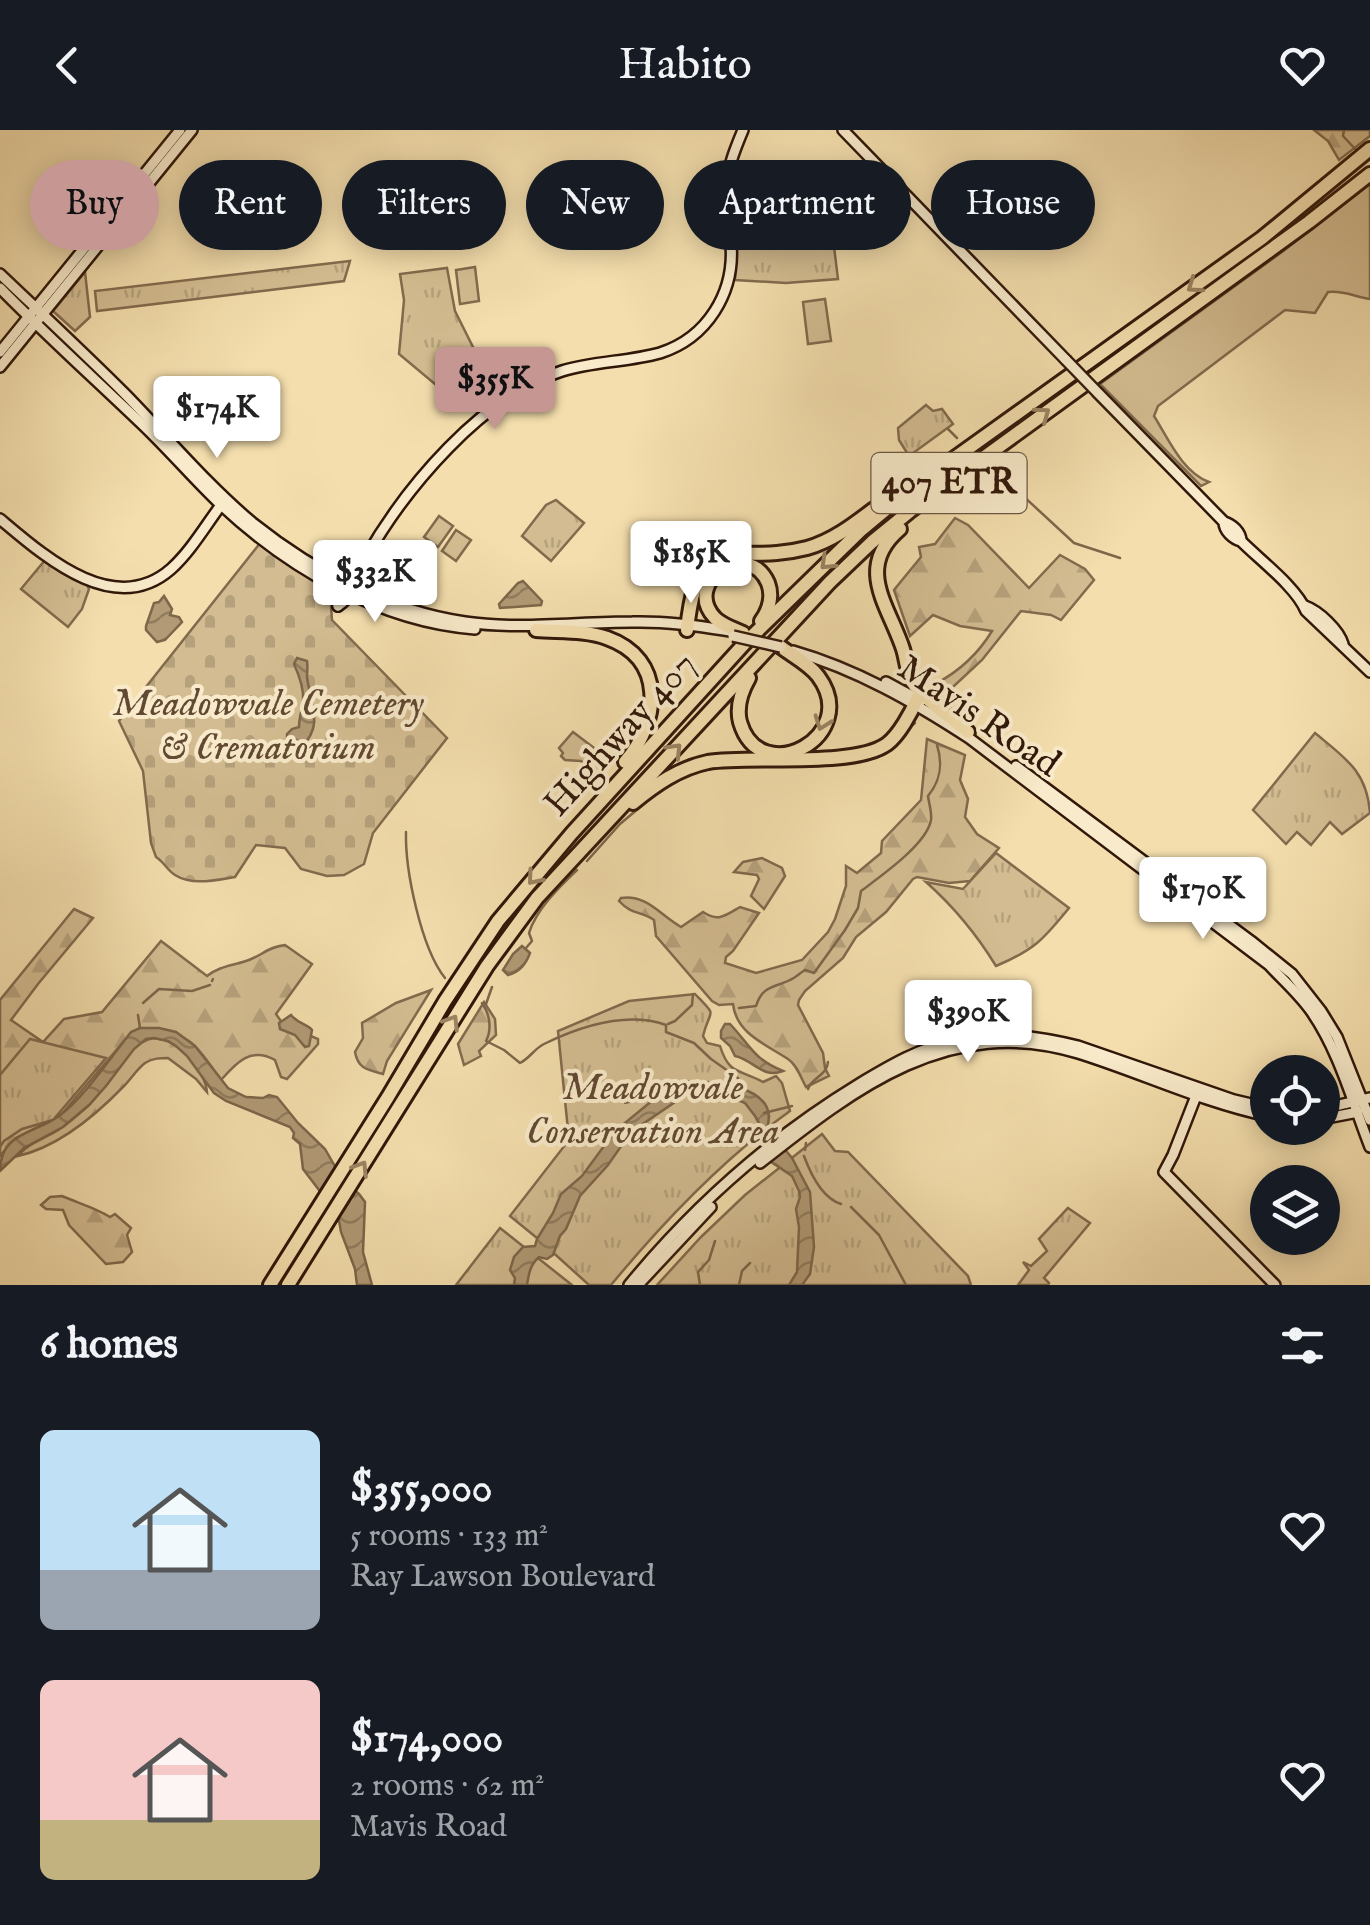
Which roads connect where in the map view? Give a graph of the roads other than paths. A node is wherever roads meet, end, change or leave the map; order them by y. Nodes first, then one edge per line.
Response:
1 (180, 130) edge
2 (192, 130) edge
3 (744, 130) edge
4 (841, 130) edge
5 (1370, 149) edge
6 (1367, 176) edge
7 (0, 274) edge
8 (4, 292) edge
9 (36, 315) junction
10 (18, 329) junction
11 (52, 338) junction
12 (18, 344) junction
13 (0, 352) edge
14 (0, 367) edge
15 (159, 435) junction
16 (961, 474) junction
17 (927, 476) junction
18 (224, 502) junction
19 (0, 519) edge
20 (349, 588) junction
21 (687, 627) junction
22 (536, 630) junction
23 (740, 638) junction
24 (778, 647) junction
25 (1370, 672) edge
26 (916, 702) junction
27 (970, 735) junction
28 (1007, 767) junction
29 (988, 772) dead end
30 (572, 833) junction
31 (583, 845) junction
32 (1196, 1096) junction
33 (394, 1101) junction
34 (1250, 1104) edge
35 (1364, 1108) edge
36 (1250, 1111) edge
37 (791, 1134) junction
38 (1370, 1147) edge
39 (752, 1166) junction
40 (1270, 1283) edge
41 (270, 1285) edge
42 (288, 1285) edge
43 (629, 1285) edge
44 (638, 1285) edge

1 - 9 main road
2 - 9 main road
3 - 20 main road
4 - 25 main road, bridge
5 -> 17 highway, Highway 407 / 407 ETR
16 -> 6 highway, Highway 407 / 407 ETR
7 - 9 main road
8 - 9 main road
8 - 10 main road
9 - 10 main road
9 - 11 main road, Mavis Road
9 - 12 main road
9 - 15 main road, Mavis Road
10 - 13 main road
11 - 12 main road
11 - 15 main road, Mavis Road
12 - 14 main road
15 - 18 main road, Mavis Road
16 - 24 highway, Highway 407 / 407 ETR
16 - 27 highway
17 - 21 highway
17 -> 23 highway, Highway 407 / 407 ETR
18 - 19 main road
18 - 20 main road, Mavis Road
20 - 21 main road, Mavis Road
20 - 22 main road, Mavis Road
21 - 22 main road, Mavis Road
21 - 23 main road, Mavis Road
22 - 30 highway
23 - 23 highway
23 - 24 main road, Mavis Road, bridge
23 - 30 highway, Highway 407 / 407 ETR
24 -> 24 highway
24 - 26 main road, Mavis Road
31 -> 24 highway, Highway 407 / 407 ETR
26 - 27 main road, Mavis Road
26 - 31 highway
27 - 28 main road, Mavis Road
27 - 35 main road, Mavis Road
28 - 29 main road
28 - 35 main road, Mavis Road
30 -> 33 highway, Highway 407 / 407 ETR
33 -> 31 highway, Highway 407 / 407 ETR
32 - 36 main road
32 - 37 main road
32 - 40 main road
33 - 41 highway, Highway 407 / 407 ETR
42 -> 33 highway, Highway 407 / 407 ETR
34 - 37 main road
35 - 38 main road, Mavis Road
37 - 39 main road
39 - 43 main road
39 - 44 main road

